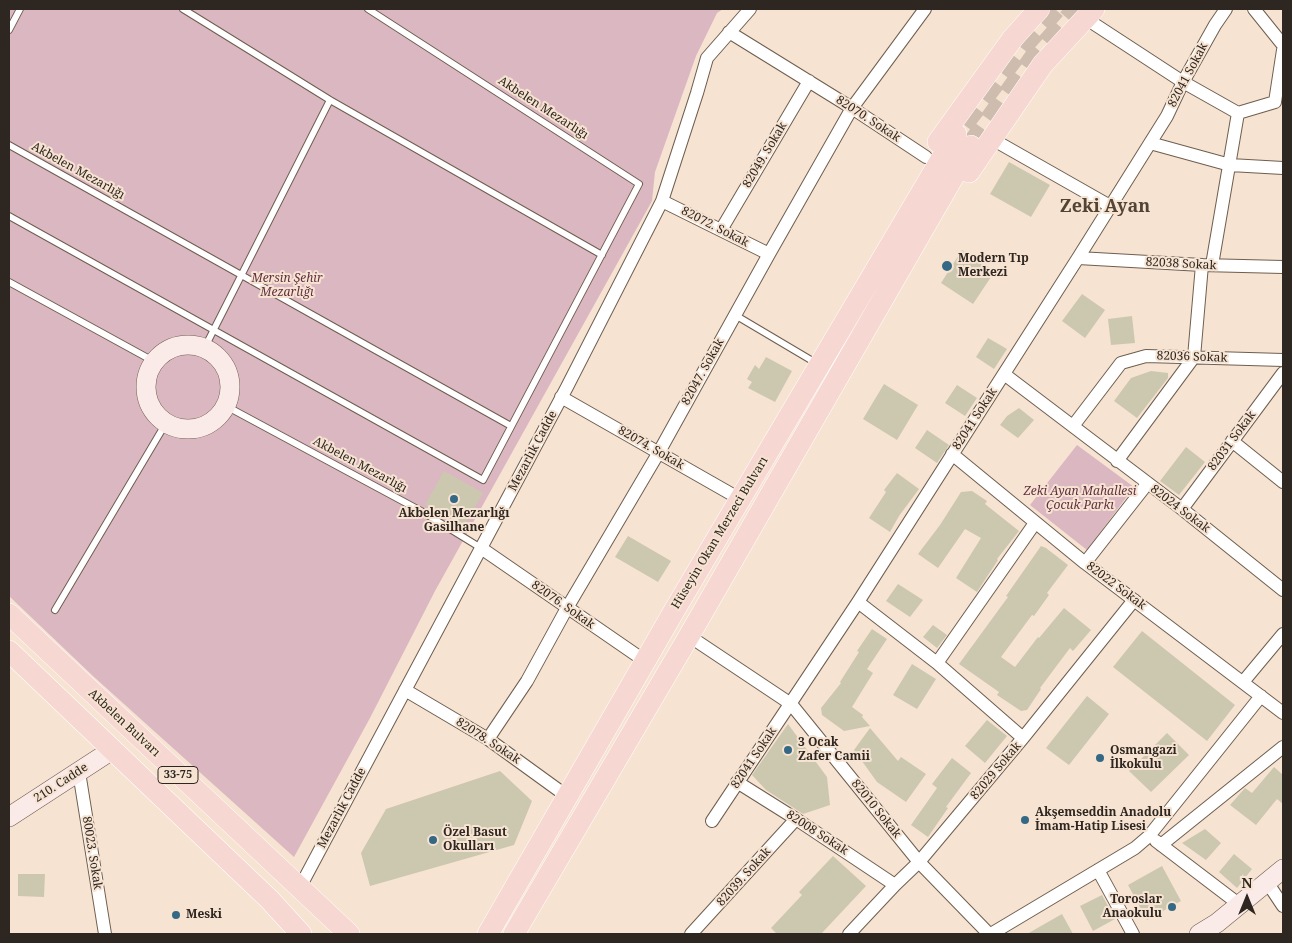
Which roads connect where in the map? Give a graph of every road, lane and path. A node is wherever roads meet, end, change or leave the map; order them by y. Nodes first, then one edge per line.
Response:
1 (20, 9) edge
2 (183, 9) edge
3 (368, 9) edge
4 (750, 9) edge
5 (925, 9) edge
6 (1039, 9) edge
7 (1226, 9) edge
8 (1254, 9) edge
9 (1089, 13) edge
10 (9, 30) edge
11 (729, 32) junction
12 (1283, 45) edge
13 (1283, 50) edge
14 (809, 81) junction
15 (1182, 82) junction
16 (330, 100) junction
17 (852, 108) junction
18 (1238, 113) junction
19 (992, 139) junction
20 (963, 140) tunnel mouth
21 (1150, 143) junction
22 (9, 145) edge
23 (926, 157) junction
24 (1230, 165) junction
25 (1283, 168) edge
26 (929, 199) junction
27 (662, 201) junction
28 (1110, 206) junction
29 (9, 216) edge
30 (721, 230) junction
31 (602, 254) junction
32 (769, 254) junction
33 (1078, 258) junction
34 (1207, 265) junction
35 (1283, 267) edge
36 (241, 275) junction
37 (9, 282) edge
38 (735, 314) junction
39 (213, 330) junction
40 (204, 349) junction
41 (1194, 358) junction
42 (1283, 360) edge
43 (155, 362) junction
44 (819, 365) junction
45 (1283, 373) edge
46 (1004, 374) junction
47 (561, 397) junction
48 (226, 406) junction
49 (166, 423) junction
50 (511, 426) junction
51 (1073, 426) junction
52 (1232, 441) junction
53 (659, 452) junction
54 (952, 454) junction
55 (1117, 461) junction
56 (1283, 482) edge
57 (1147, 484) junction
58 (740, 499) junction
59 (1182, 509) junction
60 (1035, 523) junction
61 (481, 548) junction
62 (1085, 563) junction
63 (1283, 590) edge
64 (1134, 600) junction
65 (858, 602) junction
66 (567, 608) junction
67 (55, 610) dead end
68 (9, 614) edge
69 (1283, 634) edge
70 (689, 636) junction
71 (9, 651) edge
72 (645, 661) junction
73 (938, 663) junction
74 (1242, 682) junction
75 (405, 690) junction
76 (1261, 696) junction
77 (791, 704) junction
78 (1283, 713) edge
79 (1023, 738) junction
80 (488, 739) junction
81 (1283, 747) edge
82 (112, 750) junction
83 (79, 772) junction
84 (737, 782) junction
85 (568, 797) junction
86 (9, 817) edge
87 (796, 819) junction
88 (712, 821) dead end
89 (1149, 836) junction
90 (1161, 845) junction
91 (919, 862) junction
92 (1283, 869) edge
93 (1098, 870) junction
94 (1267, 882) junction
95 (895, 885) junction
96 (299, 889) junction
97 (1240, 905) junction
98 (1283, 906) edge
99 (1221, 928) edge
100 (105, 934) edge
101 (301, 934) edge
102 (349, 934) edge
103 (488, 934) edge
104 (514, 934) edge
105 (691, 934) edge
106 (849, 934) edge
107 (990, 934) edge
108 (1133, 934) edge
109 (1199, 934) edge

1 - 10 lane
2 - 16 lane
3 - 31 lane, Akbelen Mezarlığı
4 - 11 street, Mezarlık Cadde
5 - 17 street, 82047. Sokak
6 - 23 main road
7 - 15 street, 82041 Sokak
8 - 12 street
9 - 15 street
9 - 19 main road
11 - 14 street, 82070. Sokak
11 - 27 street, Mezarlık Cadde
13 - 18 street
14 - 17 street, 82070. Sokak
14 - 30 street, 82049. Sokak
15 - 18 street
15 - 21 street, 82041 Sokak
16 - 31 lane
16 - 36 lane
17 - 23 street, 82070. Sokak
17 - 32 street, 82047. Sokak
18 - 24 street
19 - 26 main road
19 - 28 street
20 - 26 main road, Hüseyin Okan Merzeci Bulvarı
21 - 24 street
21 - 28 street, 82041 Sokak
22 - 36 lane, Akbelen Mezarlığı
23 - 26 main road
24 - 25 street
24 - 34 street
26 - 44 main road, Hüseyin Okan Merzeci Bulvarı
26 - 70 main road, Hüseyin Okan Merzeci Bulvarı
27 - 30 street, 82072. Sokak
27 - 47 street, Mezarlık Cadde
28 - 33 street, 82041 Sokak
29 - 39 lane, Akbelen Mezarlığı
30 - 32 street, 82072. Sokak
31 - 50 lane, Akbelen Mezarlığı
32 - 38 street, 82047. Sokak
33 - 34 street, 82038 Sokak
33 - 46 street, 82041 Sokak
34 - 35 street, 82038 Sokak
34 - 41 street
36 - 39 lane
36 - 50 lane, Akbelen Mezarlığı
37 - 43 lane
38 - 44 lane
38 - 53 street, 82047. Sokak
39 - 40 lane
39 - 50 lane, Akbelen Mezarlığı
40 - 43 street
40 - 48 street
41 - 42 street, 82036 Sokak
41 - 51 street, 82036 Sokak
41 - 55 street
43 - 49 street
44 - 58 main road, Hüseyin Okan Merzeci Bulvarı
45 - 52 street, 82031 Sokak
46 - 51 street, 82024 Sokak
46 - 54 street, 82041 Sokak
47 - 53 street, 82074. Sokak
47 - 61 street, Mezarlık Cadde
48 - 49 street
48 - 61 lane, Akbelen Mezarlığı
49 - 67 lane
51 - 55 street, 82024 Sokak
52 - 56 street
52 - 59 street, 82031 Sokak
53 - 58 street, 82074. Sokak
53 - 66 street, 82047. Sokak
54 - 60 street, 82022 Sokak
54 - 65 street, 82041 Sokak
55 - 57 street, 82024 Sokak
57 - 59 street, 82024 Sokak
57 - 62 street
58 - 72 main road, Hüseyin Okan Merzeci Bulvarı
59 - 63 street, 82024 Sokak
60 - 62 street, 82022 Sokak
60 - 73 street
61 - 66 street, 82076. Sokak
61 - 75 street, Mezarlık Cadde
62 - 64 street, 82022 Sokak
64 - 74 street, 82022 Sokak
64 - 79 street, 82029 Sokak
65 - 73 street
65 - 77 street, 82041 Sokak
66 - 72 street, 82076. Sokak
66 - 80 street, 82047. Sokak
68 - 96 main road, Akbelen Bulvarı / 33-75
69 - 74 street
70 - 77 street, 82010 Sokak
70 - 104 main road, Hüseyin Okan Merzeci Bulvarı
71 - 82 main road, 33-75
72 - 85 main road, Hüseyin Okan Merzeci Bulvarı
73 - 79 street
74 - 76 street, 82022 Sokak
75 - 80 street, 82078. Sokak
75 - 96 street, Mezarlık Cadde
76 - 78 street, 82022 Sokak
76 - 89 street
77 - 84 street, 82041 Sokak
77 - 91 street, 82010 Sokak
79 - 91 street, 82029 Sokak
80 - 85 street, 82078. Sokak
81 - 90 street
82 - 83 street, 210. Cadde
82 - 101 main road, 33-75
83 - 86 street, 210. Cadde
83 - 100 street, 80023. Sokak
84 - 87 street, 82008 Sokak
84 - 88 street, 82041 Sokak
85 - 103 main road, Hüseyin Okan Merzeci Bulvarı
87 - 95 street, 82008 Sokak
87 - 105 street, 82039. Sokak
89 - 90 street
89 - 93 street
90 - 97 street
91 - 95 street, 82029 Sokak
91 - 107 street, 82010 Sokak
92 - 94 street
93 - 107 street
93 - 108 street
94 - 97 street
94 - 98 street
95 - 106 street, 82029 Sokak
96 - 102 main road, Akbelen Bulvarı / 33-75
97 - 99 street
99 - 109 street

